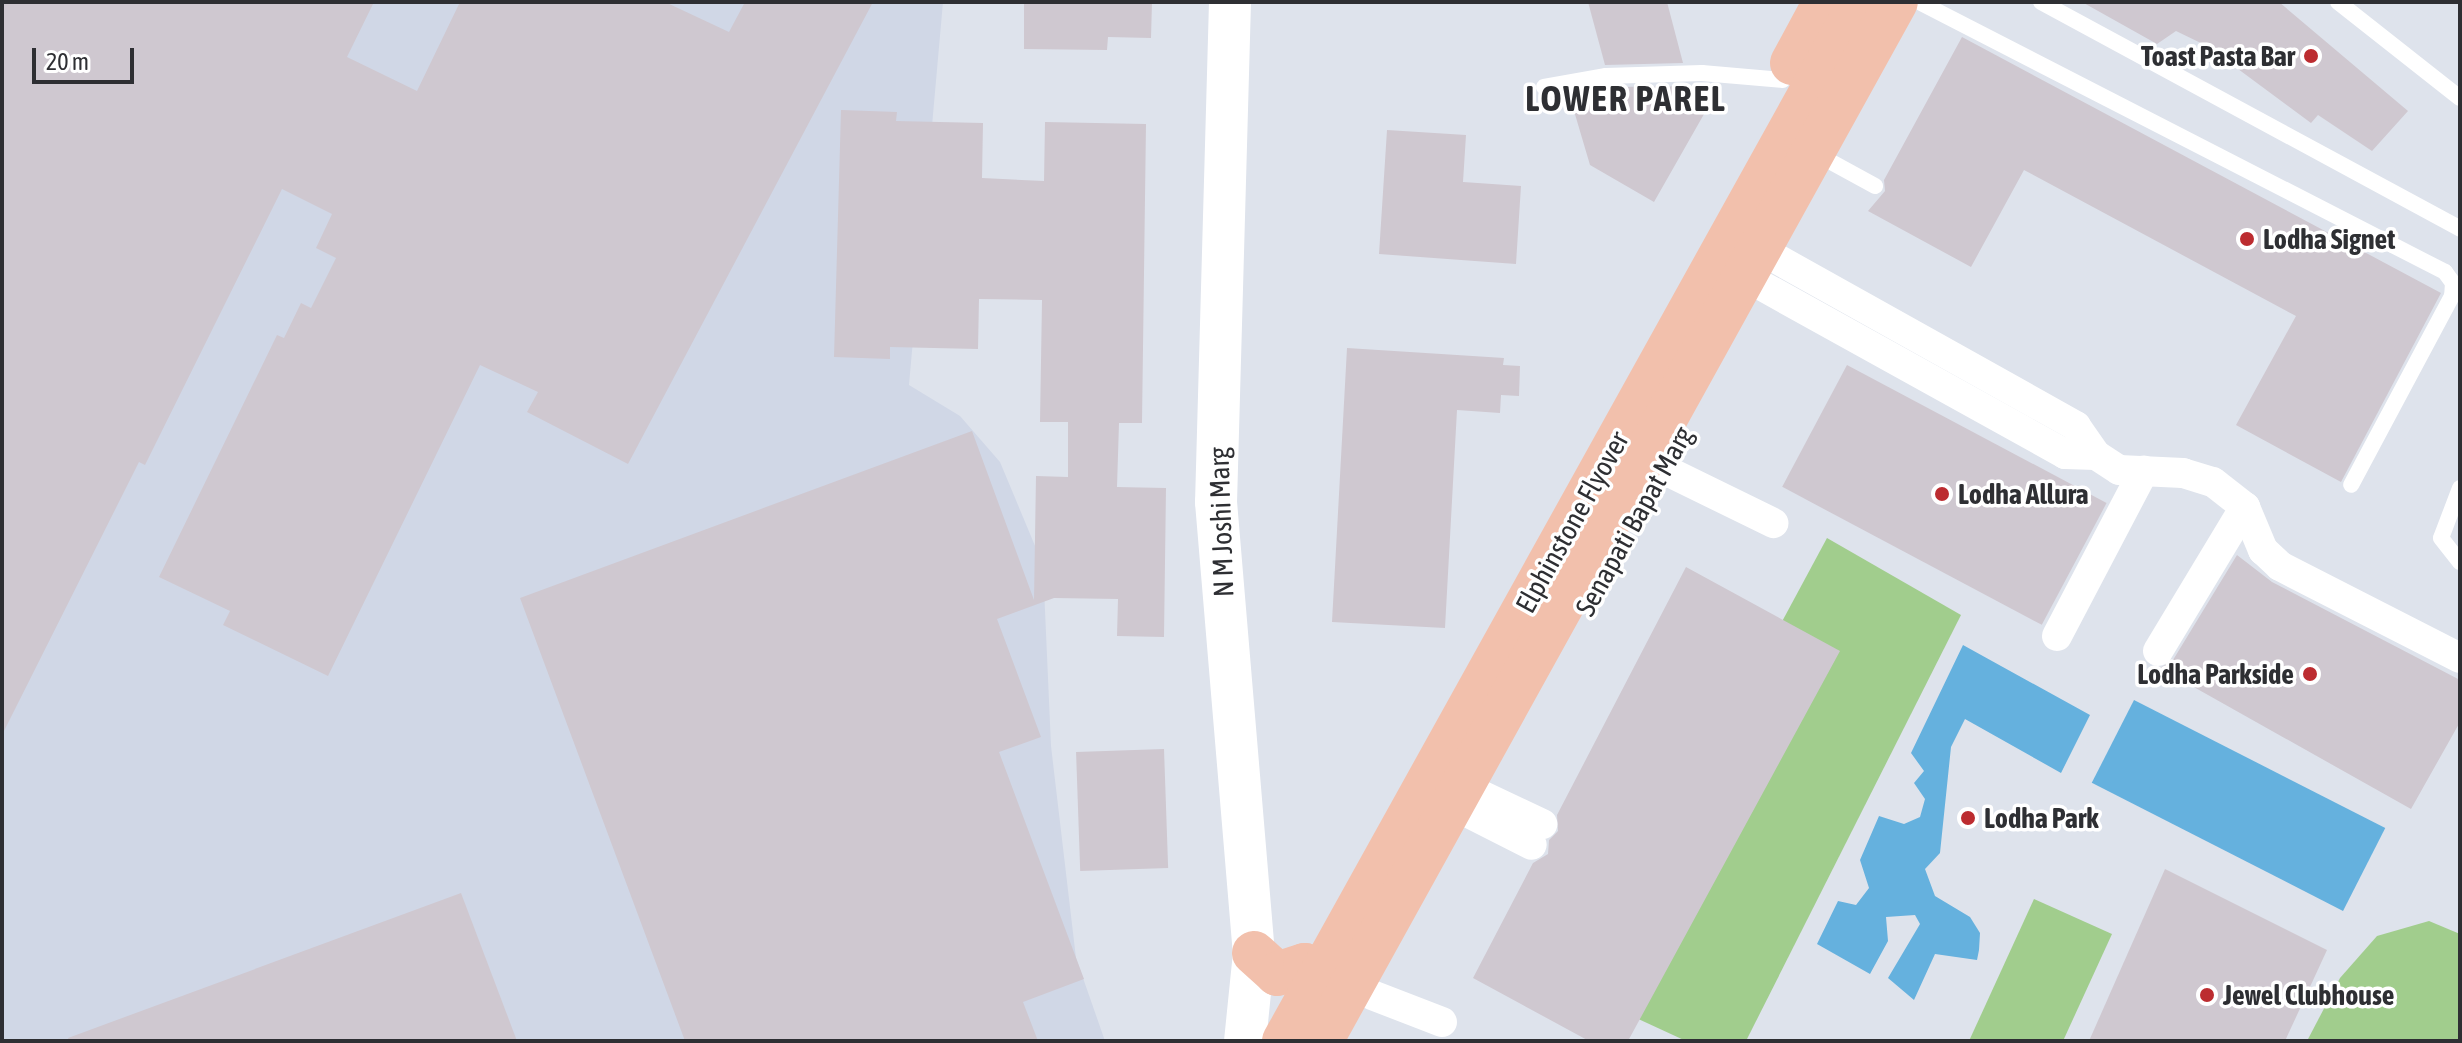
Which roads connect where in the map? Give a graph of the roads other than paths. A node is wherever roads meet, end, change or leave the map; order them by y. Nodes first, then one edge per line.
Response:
1 (1230, 2) edge
2 (1825, 2) edge
3 (1861, 2) edge
4 (1896, 2) edge
5 (1922, 2) edge
6 (2041, 2) edge
7 (2338, 2) edge
8 (1783, 80) junction
9 (1544, 87) dead end
10 (2460, 98) edge
11 (1833, 163) junction
12 (1875, 186) dead end
13 (2460, 229) edge
14 (1771, 274) junction
15 (1663, 469) junction
16 (2144, 470) junction
17 (2351, 485) dead end
18 (2460, 488) edge
19 (2245, 507) junction
20 (1773, 523) dead end
21 (2460, 562) edge
22 (2057, 636) dead end
23 (2158, 651) dead end
24 (2460, 658) edge
25 (1476, 805) junction
26 (1537, 834) dead end
27 (1254, 953) junction
28 (1305, 965) junction
29 (1372, 995) junction
30 (1442, 1022) dead end
31 (1245, 1041) edge
32 (1267, 1041) edge
33 (1284, 1041) edge
34 (1321, 1041) edge
35 (1346, 1041) edge

1 - 27 main road, N M Joshi Marg
2 - 8 main road
3 - 33 main road, Elphinstone Flyover
4 - 34 main road, Elphinstone Flyover
5 - 11 main road, Senapati Bapat Marg
5 - 17 lane
6 - 13 lane
7 - 10 lane
8 - 9 lane
8 - 28 main road
11 - 12 lane
11 - 14 main road, Senapati Bapat Marg
14 - 15 main road, Senapati Bapat Marg
14 - 16 street
15 - 20 street
15 - 25 main road, Senapati Bapat Marg
16 - 19 street
16 - 22 street
18 - 21 lane
19 - 23 street
19 - 24 street
25 - 26 street
25 - 29 main road, Senapati Bapat Marg
27 - 28 main road
27 - 31 main road, N M Joshi Marg
28 - 29 main road
28 - 32 main road
29 - 30 street
29 - 35 main road, Senapati Bapat Marg

